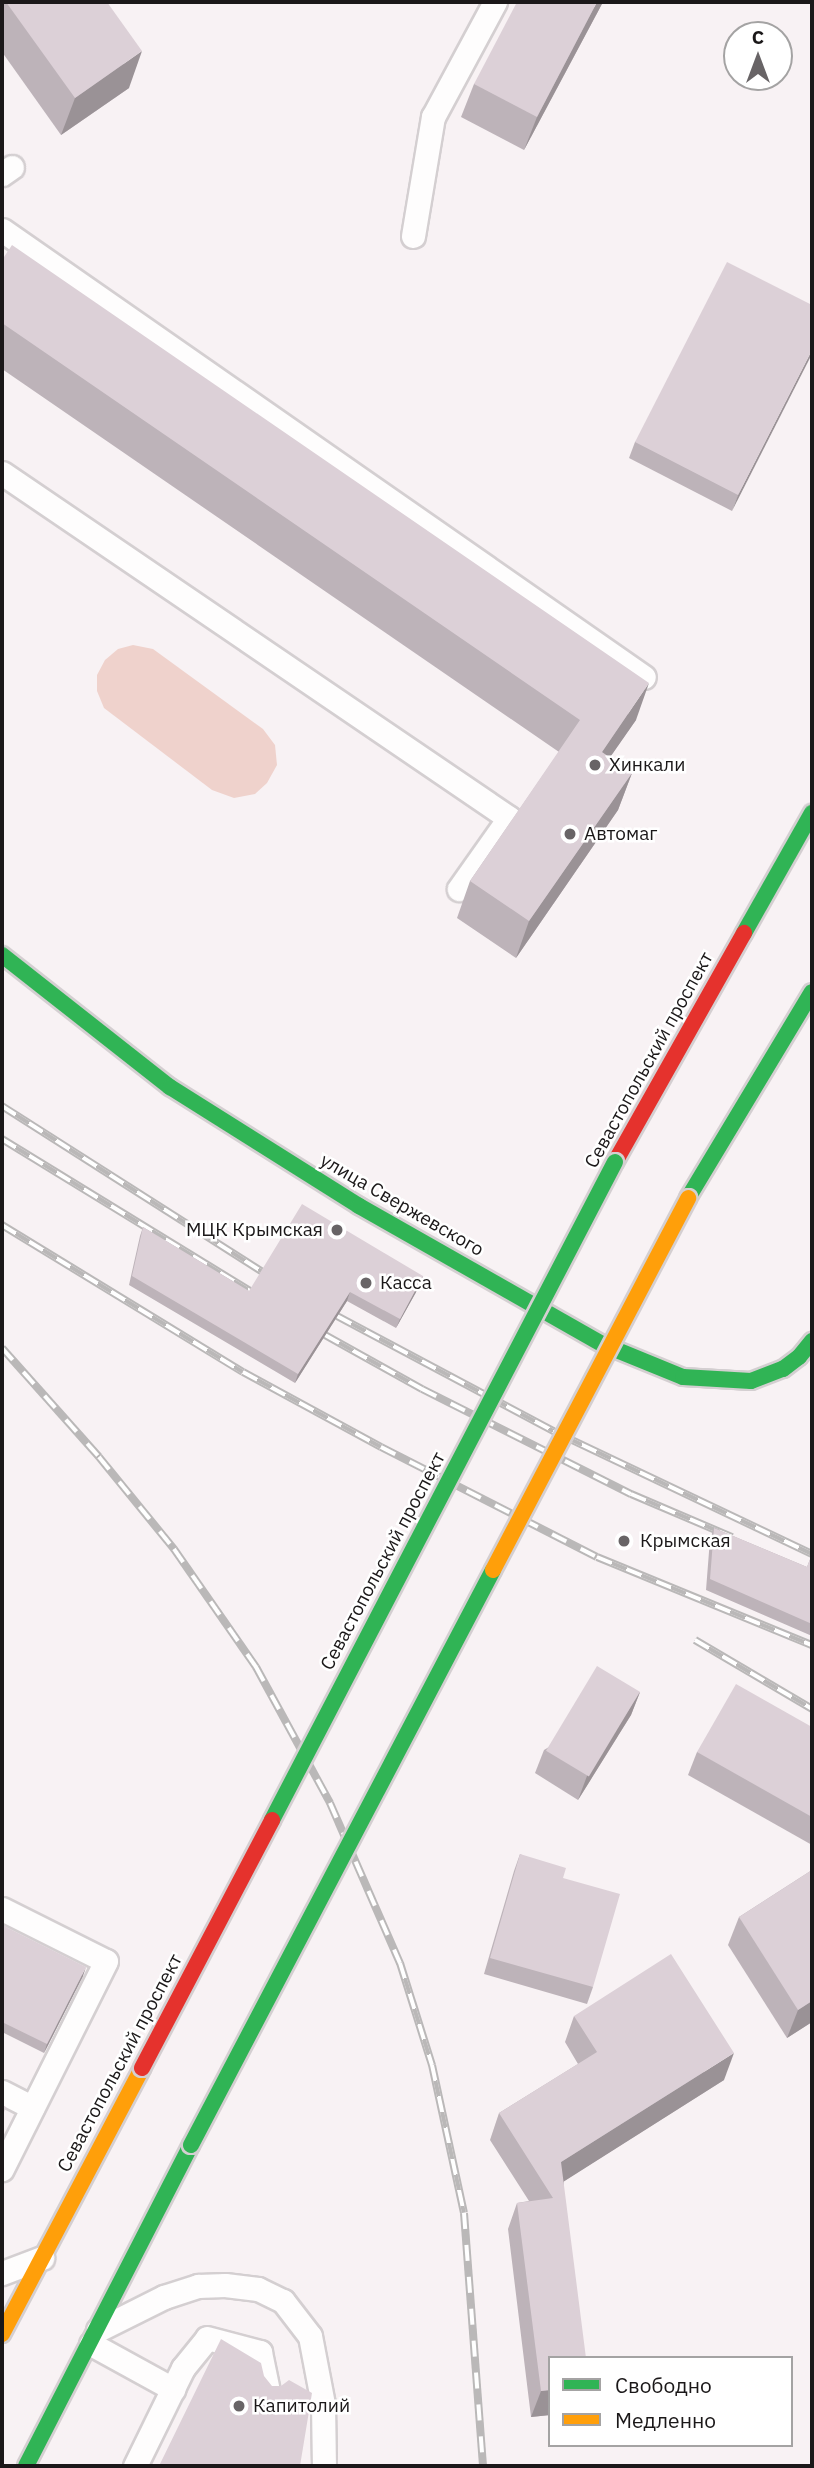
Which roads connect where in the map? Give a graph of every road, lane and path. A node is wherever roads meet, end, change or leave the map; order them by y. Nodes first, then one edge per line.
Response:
1 (495, 2) edge
2 (2, 230) edge
3 (413, 236) dead end
4 (2, 472) edge
5 (644, 677) edge
6 (812, 813) edge
7 (459, 889) dead end
8 (2, 955) edge
9 (812, 992) edge
10 (812, 1341) edge
11 (2, 1909) edge
12 (2, 2092) edge
13 (32, 2107) junction
14 (2, 2169) edge
15 (42, 2258) junction
16 (2, 2273) edge
17 (2, 2334) edge
18 (94, 2337) junction
19 (173, 2389) junction
20 (269, 2396) edge
21 (26, 2466) edge
22 (135, 2466) edge
23 (324, 2466) edge

1 - 3 lane
2 - 5 lane
4 - 7 lane
6 - 15 main road, Севастопольский проспект, bridge
8 - 10 main road, улица Свержевского
9 - 18 main road, bridge
11 - 13 lane
12 - 13 lane
13 - 14 lane
15 - 16 lane
15 - 17 main road, Севастопольский проспект
18 - 19 lane
18 - 21 main road
18 - 23 lane
19 - 20 lane
19 - 22 lane

